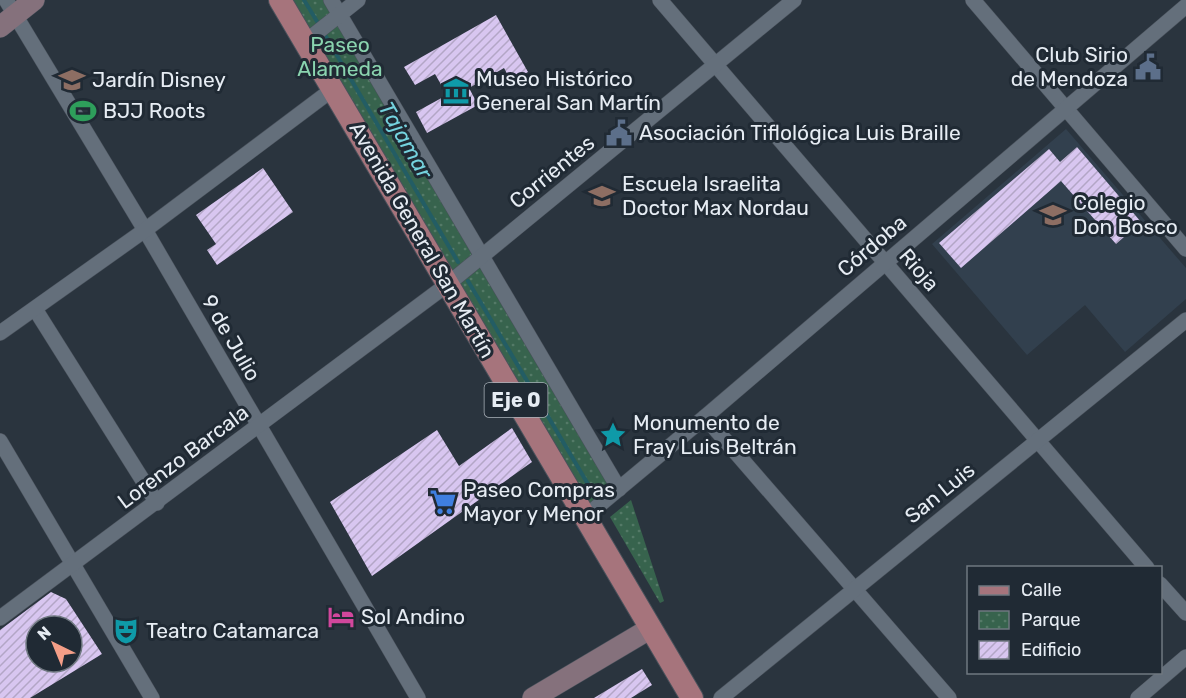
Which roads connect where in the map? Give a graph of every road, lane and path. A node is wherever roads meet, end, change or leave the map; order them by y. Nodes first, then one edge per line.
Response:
1 (34, 0) edge
2 (280, 0) edge
3 (331, 0) edge
4 (358, 0) edge
5 (660, 0) edge
6 (794, 0) edge
7 (974, 0) edge
8 (1186, 6) edge
9 (7, 14) edge
10 (340, 14) junction
11 (305, 42) junction
12 (715, 65) junction
13 (333, 89) junction
14 (1065, 109) junction
15 (145, 230) junction
16 (1186, 249) edge
17 (482, 256) junction
18 (885, 262) junction
19 (448, 284) junction
20 (35, 309) junction
21 (1186, 320) edge
22 (0, 333) edge
23 (705, 417) junction
24 (258, 427) junction
25 (0, 441) edge
26 (1037, 441) junction
27 (619, 489) junction
28 (157, 503) junction
29 (585, 517) junction
30 (74, 564) junction
31 (1146, 566) edge
32 (1162, 585) edge
33 (855, 589) junction
34 (1186, 613) edge
35 (0, 618) edge
36 (651, 628) junction
37 (1186, 657) edge
38 (152, 698) edge
39 (418, 698) edge
40 (533, 698) edge
41 (692, 698) edge
42 (721, 698) edge
43 (949, 698) edge
44 (1138, 698) edge

1 - 9 main road
2 - 11 main road, Avenida General San Martín / Eje 0
3 - 10 street
4 - 10 street
5 - 12 street, Rioja
6 - 12 street, Corrientes
7 - 14 street
8 - 14 street, Córdoba
9 - 15 street, 9 de Julio
10 - 11 street
10 - 17 street
11 - 13 main road, Avenida General San Martín / Eje 0
12 - 17 street, Corrientes
12 - 18 street, Rioja
13 - 15 street
13 - 19 main road, Avenida General San Martín / Eje 0
14 - 16 street
14 - 18 street, Córdoba
15 - 20 street
15 - 24 street, 9 de Julio
17 - 19 street, Corrientes
17 - 27 street
18 - 23 street, Córdoba
18 - 26 street, Rioja
19 - 24 street, Lorenzo Barcala
19 - 29 main road, Avenida General San Martín / Eje 0
20 - 22 street
20 - 28 street
21 - 26 street, San Luis
23 - 27 street, Córdoba
23 - 33 street
24 - 28 street, Lorenzo Barcala
24 - 39 street, 9 de Julio
25 - 30 street
26 - 31 street, Rioja
26 - 33 street, San Luis
27 - 29 street, Córdoba
28 - 30 street, Lorenzo Barcala
29 - 36 main road, Avenida General San Martín / Eje 0
30 - 35 street, Lorenzo Barcala
30 - 38 street
32 - 34 street
33 - 42 street, San Luis
33 - 43 street
36 - 40 main road
36 - 41 main road, Avenida General San Martín / Eje 0
37 - 44 street

